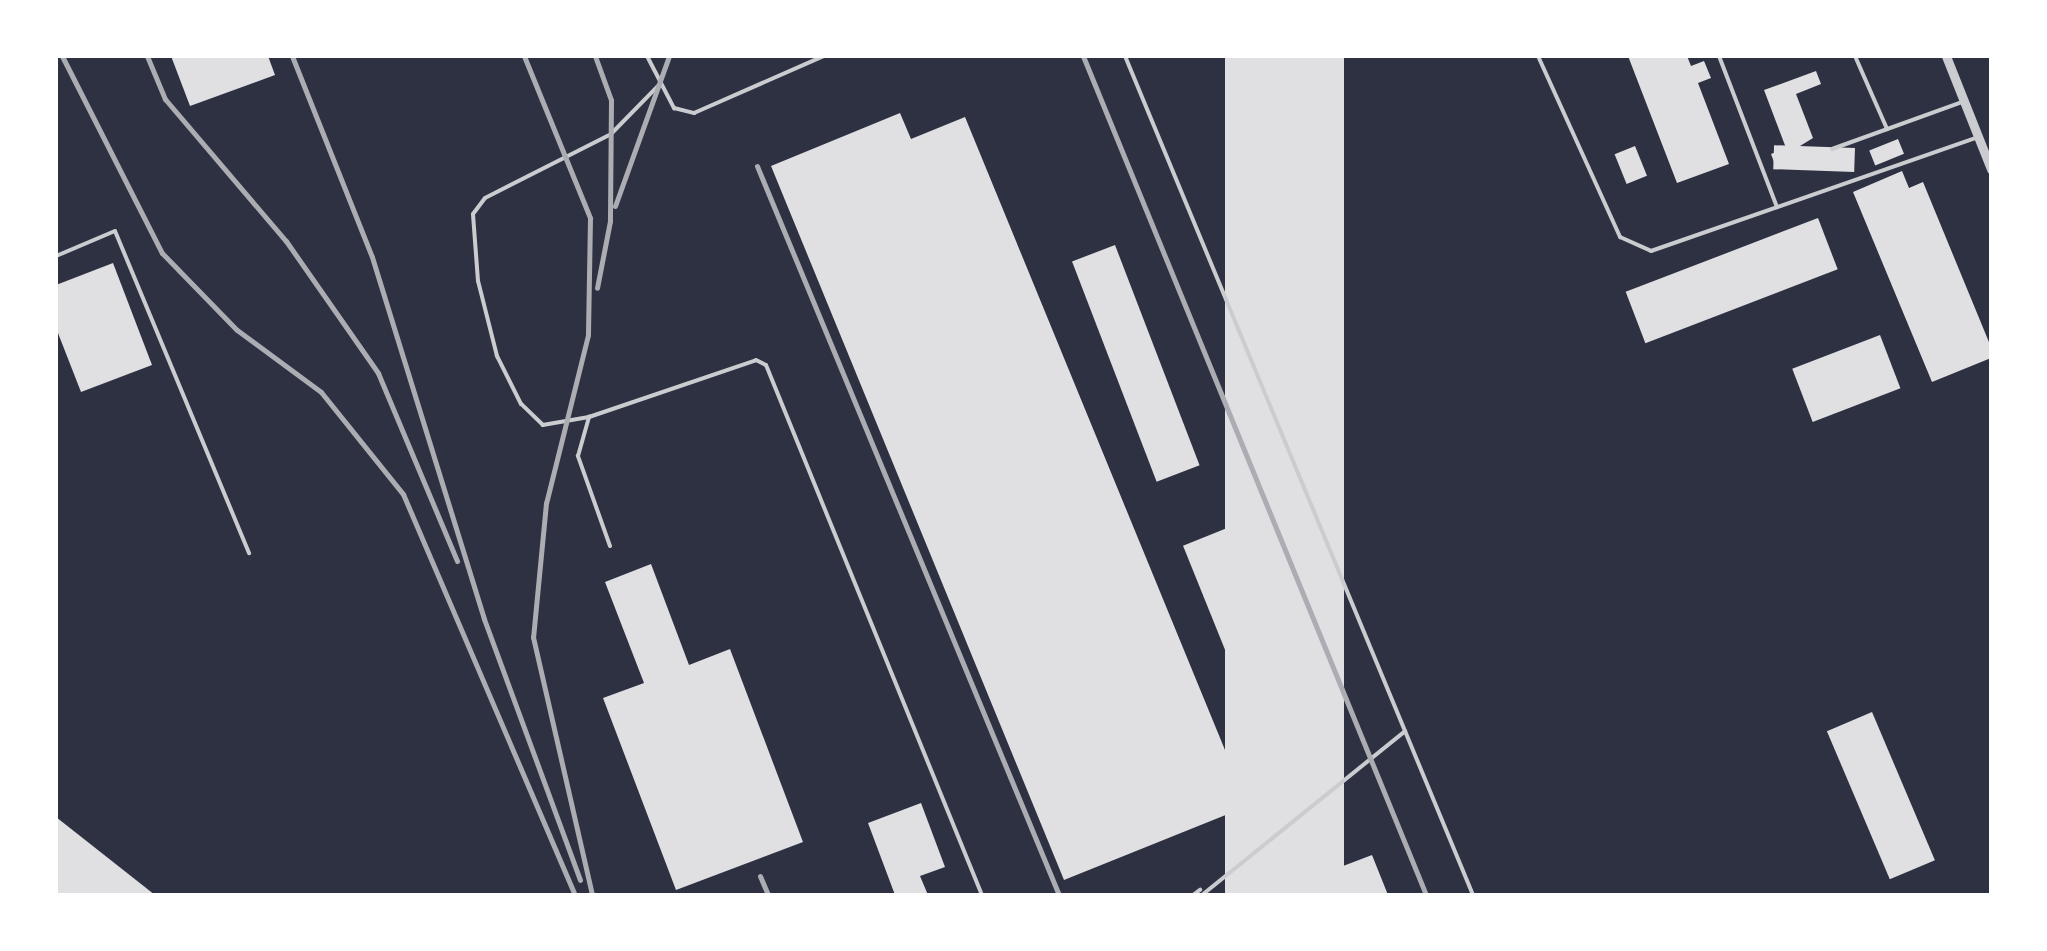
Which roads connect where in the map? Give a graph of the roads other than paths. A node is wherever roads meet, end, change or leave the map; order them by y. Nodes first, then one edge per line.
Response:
1 (647, 56) edge
2 (824, 56) edge
3 (1125, 56) edge
4 (1538, 56) edge
5 (1719, 56) edge
6 (1855, 56) edge
7 (1946, 56) edge
8 (659, 85) junction
9 (1964, 101) junction
10 (1887, 129) junction
11 (1978, 137) junction
12 (1832, 149) dead end
13 (1991, 169) edge
14 (1777, 207) junction
15 (56, 256) edge
16 (589, 417) junction
17 (610, 546) dead end
18 (249, 553) dead end
19 (1405, 731) junction
20 (1201, 893) edge
21 (982, 895) edge
22 (1193, 895) edge
23 (1473, 895) edge

1 - 8 lane
2 - 8 lane
3 - 19 lane
4 - 14 lane
5 - 14 lane
6 - 10 lane
7 - 9 street
8 - 16 lane
9 - 10 lane
9 - 11 street
10 - 12 lane
11 - 13 street
11 - 14 lane
15 - 18 lane
16 - 17 lane
16 - 21 lane
19 - 20 lane
19 - 23 lane
20 - 22 lane

